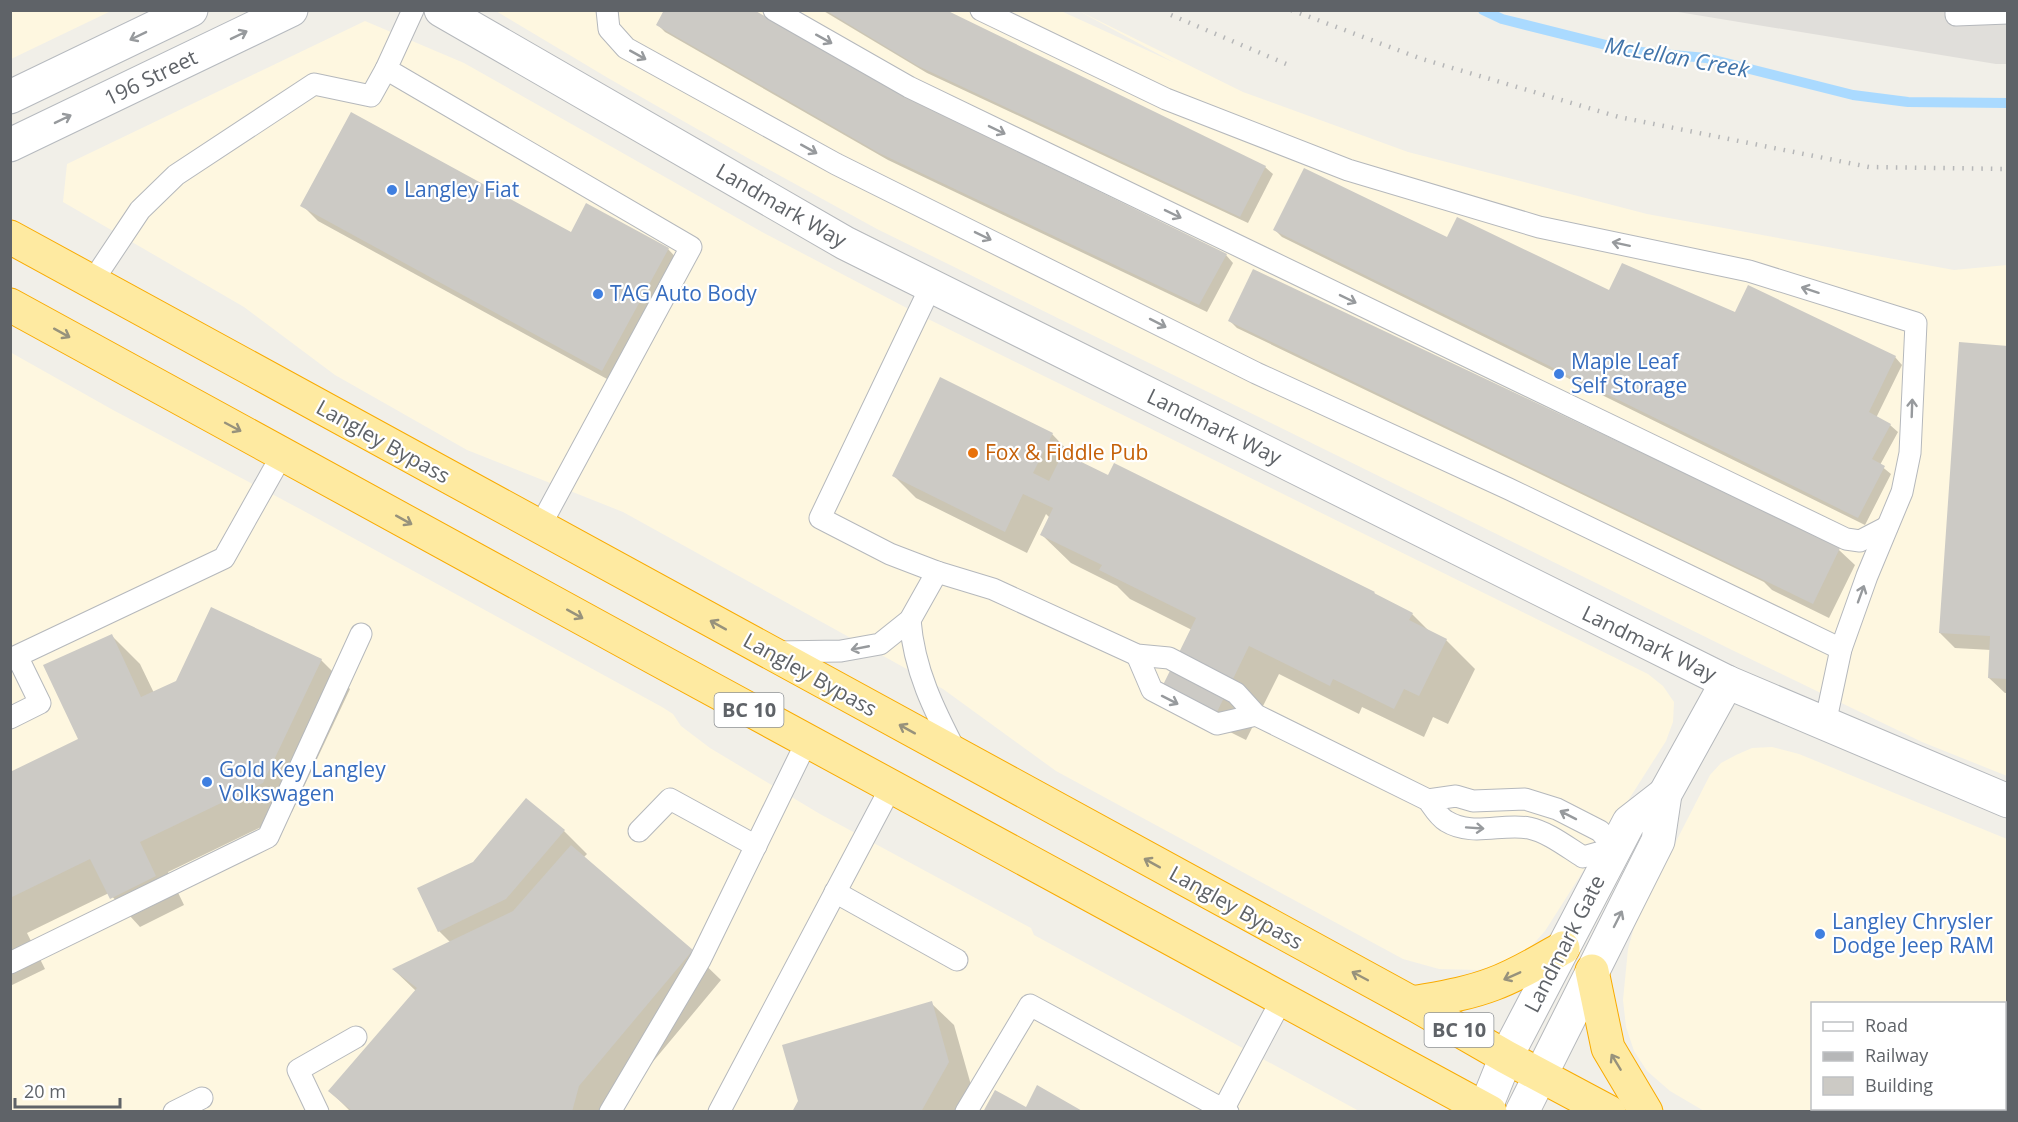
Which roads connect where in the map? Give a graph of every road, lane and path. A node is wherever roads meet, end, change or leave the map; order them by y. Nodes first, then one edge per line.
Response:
1 (191, 10) edge
2 (291, 10) edge
3 (413, 10) edge
4 (441, 10) edge
5 (607, 10) edge
6 (774, 10) edge
7 (981, 10) edge
8 (1956, 10) edge
9 (2007, 13) edge
10 (386, 69) junction
11 (10, 97) edge
12 (10, 145) edge
13 (10, 237) edge
14 (92, 282) junction
15 (931, 286) junction
16 (10, 305) edge
17 (283, 453) junction
18 (1887, 527) junction
19 (539, 528) junction
20 (937, 572) junction
21 (910, 620) junction
22 (361, 634) dead end
23 (1841, 649) junction
24 (768, 652) junction
25 (1137, 656) junction
26 (1727, 682) junction
27 (1256, 715) junction
28 (10, 718) edge
29 (1826, 724) junction
30 (807, 741) junction
31 (959, 757) junction
32 (891, 787) junction
33 (1665, 794) junction
34 (1428, 800) junction
35 (2007, 801) edge
36 (639, 831) dead end
37 (756, 846) junction
38 (1615, 848) junction
39 (835, 892) junction
40 (1563, 948) junction
41 (957, 960) dead end
42 (10, 963) edge
43 (1592, 971) junction
44 (1282, 999) junction
45 (1412, 1003) junction
46 (356, 1037) dead end
47 (1506, 1057) junction
48 (1540, 1075) junction
49 (202, 1098) dead end
50 (1487, 1110) edge
51 (1225, 1111) edge
52 (174, 1112) edge
53 (318, 1112) edge
54 (610, 1112) edge
55 (719, 1112) edge
56 (966, 1112) edge
57 (1522, 1112) edge
58 (1609, 1112) edge
59 (1646, 1112) edge

1 -> 11 street, 196 Street
12 -> 2 street, 196 Street
3 - 10 lane
4 - 15 street, Landmark Way
5 -> 23 lane
6 -> 18 lane
18 -> 7 lane
8 - 9 lane
10 - 14 lane
10 - 19 lane
13 - 14 highway, Langley Bypass / BC 10
14 - 19 highway, Langley Bypass / BC 10
15 - 20 lane
15 - 26 street, Landmark Way
16 -> 17 highway, BC 10
17 - 28 lane
17 -> 30 highway, BC 10
23 -> 18 lane
24 -> 19 highway, Langley Bypass / BC 10
20 - 21 lane
20 - 25 lane
21 -> 24 lane
21 - 31 lane
22 - 42 lane
23 - 29 lane
31 -> 24 highway, Langley Bypass / BC 10
25 - 27 lane
25 -> 27 lane
26 - 29 street, Landmark Way
26 - 33 street, Landmark Gate
27 - 34 lane
29 - 35 street, Landmark Way
30 - 32 highway, BC 10
30 - 37 lane
45 -> 31 highway, Langley Bypass / BC 10
32 - 39 lane
32 - 44 highway, BC 10
33 - 38 street, Landmark Gate
43 -> 33 street, Landmark Gate
38 -> 34 lane
34 -> 38 lane
36 - 37 lane
37 - 54 lane
38 - 40 street, Landmark Gate
39 - 41 lane
39 - 55 lane
40 -> 45 highway
40 - 47 street, Landmark Gate
43 - 48 street, Landmark Gate
59 -> 43 highway
44 - 50 highway, BC 10
44 - 51 lane
45 - 47 highway, Langley Bypass / BC 10
46 - 53 lane
47 - 48 highway, Langley Bypass / BC 10
47 - 50 street, Landmark Gate
48 - 57 street, Landmark Gate
48 - 58 highway, Langley Bypass / BC 10
49 - 52 lane
51 - 56 lane

